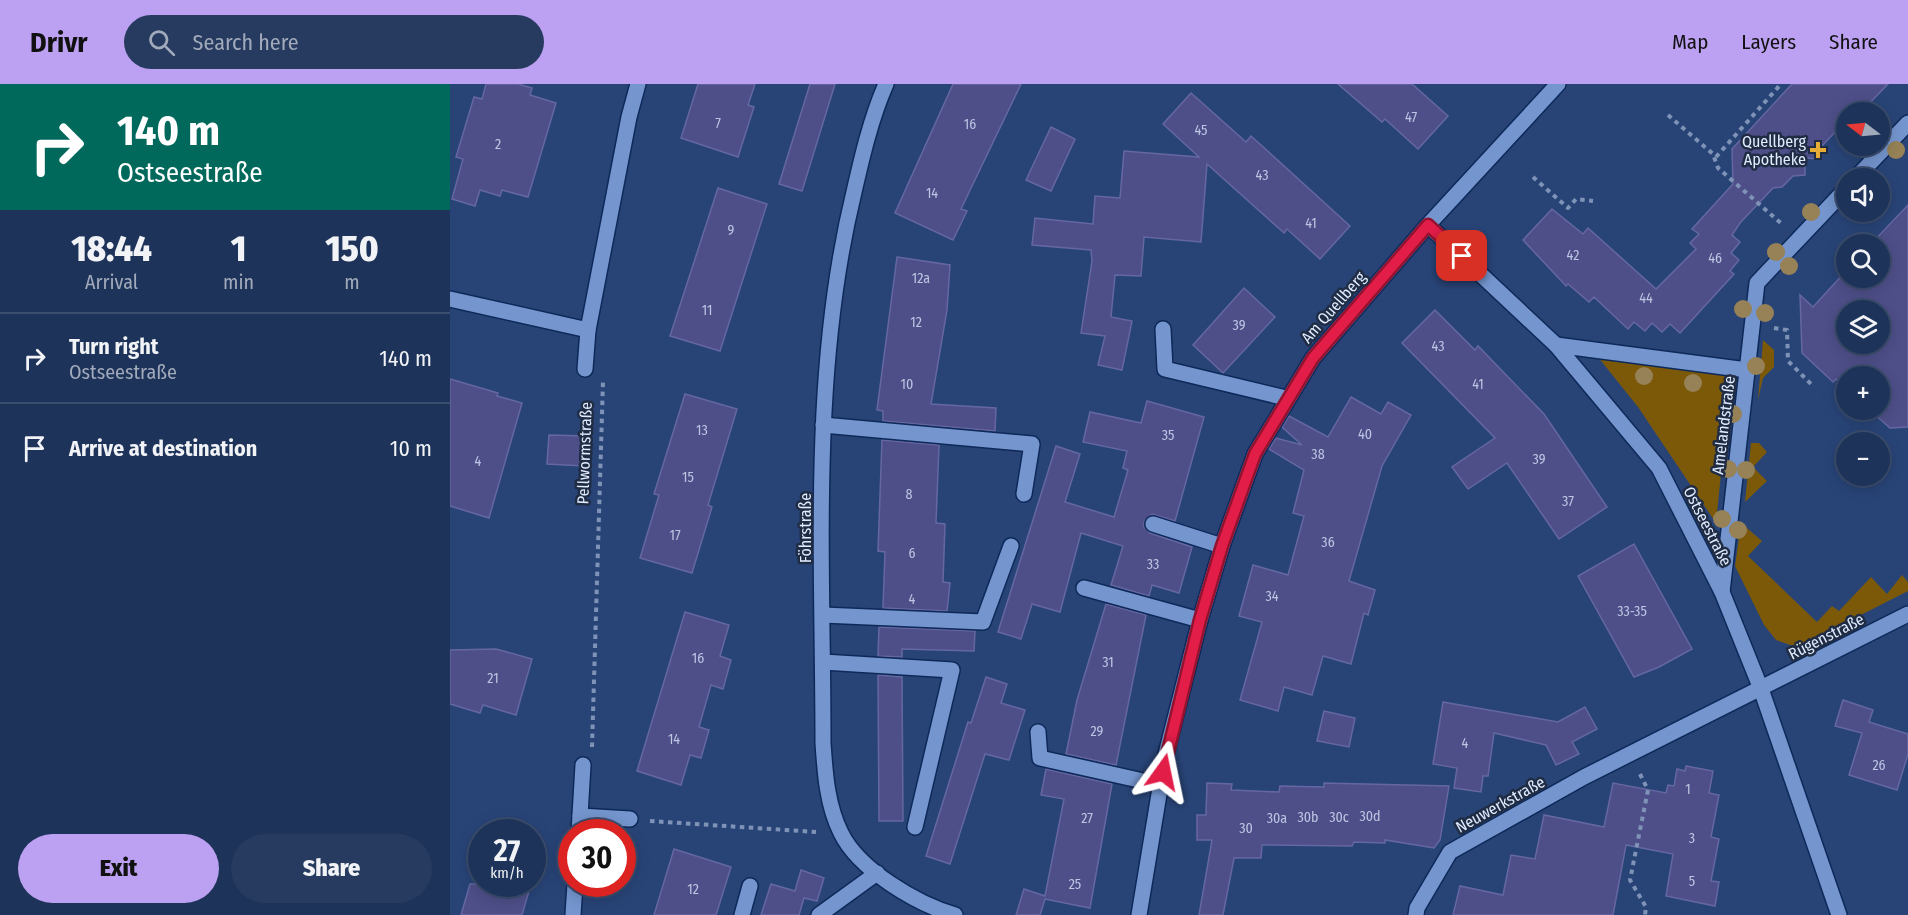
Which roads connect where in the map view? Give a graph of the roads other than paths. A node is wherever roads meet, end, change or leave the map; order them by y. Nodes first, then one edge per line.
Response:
1 (638, 84) edge
2 (886, 84) edge
3 (1558, 84) edge
4 (1908, 123) edge
5 (1865, 168) edge
6 (1836, 200) edge
7 (1428, 225) junction
8 (450, 299) edge
9 (1163, 329) dead end
10 (588, 330) junction
11 (1556, 345) junction
12 (585, 369) road end
13 (1747, 370) junction
14 (1286, 398) junction
15 (823, 425) junction
16 (1024, 494) dead end
17 (1153, 524) dead end
18 (1011, 546) dead end
19 (1222, 546) junction
20 (1084, 588) dead end
21 (1722, 592) junction
22 (1908, 614) edge
23 (823, 615) junction
24 (1200, 620) junction
25 (823, 662) junction
26 (1761, 689) junction
27 (1038, 732) dead end
28 (583, 765) road end
29 (1161, 785) junction
30 (580, 816) junction
31 (580, 819) edge
32 (630, 819) dead end
33 (915, 826) dead end
34 (877, 873) junction
35 (750, 886) dead end
36 (574, 897) edge
37 (949, 914) edge
38 (573, 915) edge
39 (742, 915) edge
40 (819, 915) edge
41 (1139, 915) edge
42 (1416, 915) edge
43 (1839, 915) edge

1 - 10 street
2 - 15 street, Föhrstraße
3 - 7 street, Am Quellberg
4 - 5 street
6 - 13 street, Amelandstraße
7 - 11 street, Ostseestraße
7 - 14 street, Am Quellberg
8 - 10 street
9 - 14 street
10 - 12 street
11 - 13 street, Amelandstraße
11 - 21 street, Ostseestraße
13 - 21 street, Amelandstraße
14 - 19 street, Am Quellberg
15 - 16 street
15 - 23 street, Föhrstraße
17 - 19 street
18 - 23 street
19 - 24 street, Am Quellberg
20 - 24 street
21 - 26 street, Ostseestraße
22 - 26 street, Rügenstraße
23 - 25 street, Föhrstraße
24 - 29 street, Am Quellberg
25 - 33 street
25 - 34 street, Föhrstraße
26 - 42 street, Neuwerkstraße
26 - 43 street, Ostseestraße
27 - 29 street
28 - 30 street
29 - 41 street, Am Quellberg
30 - 31 street
30 - 32 street
34 - 37 street, Föhrstraße
34 - 40 street
35 - 39 street
36 - 38 street

